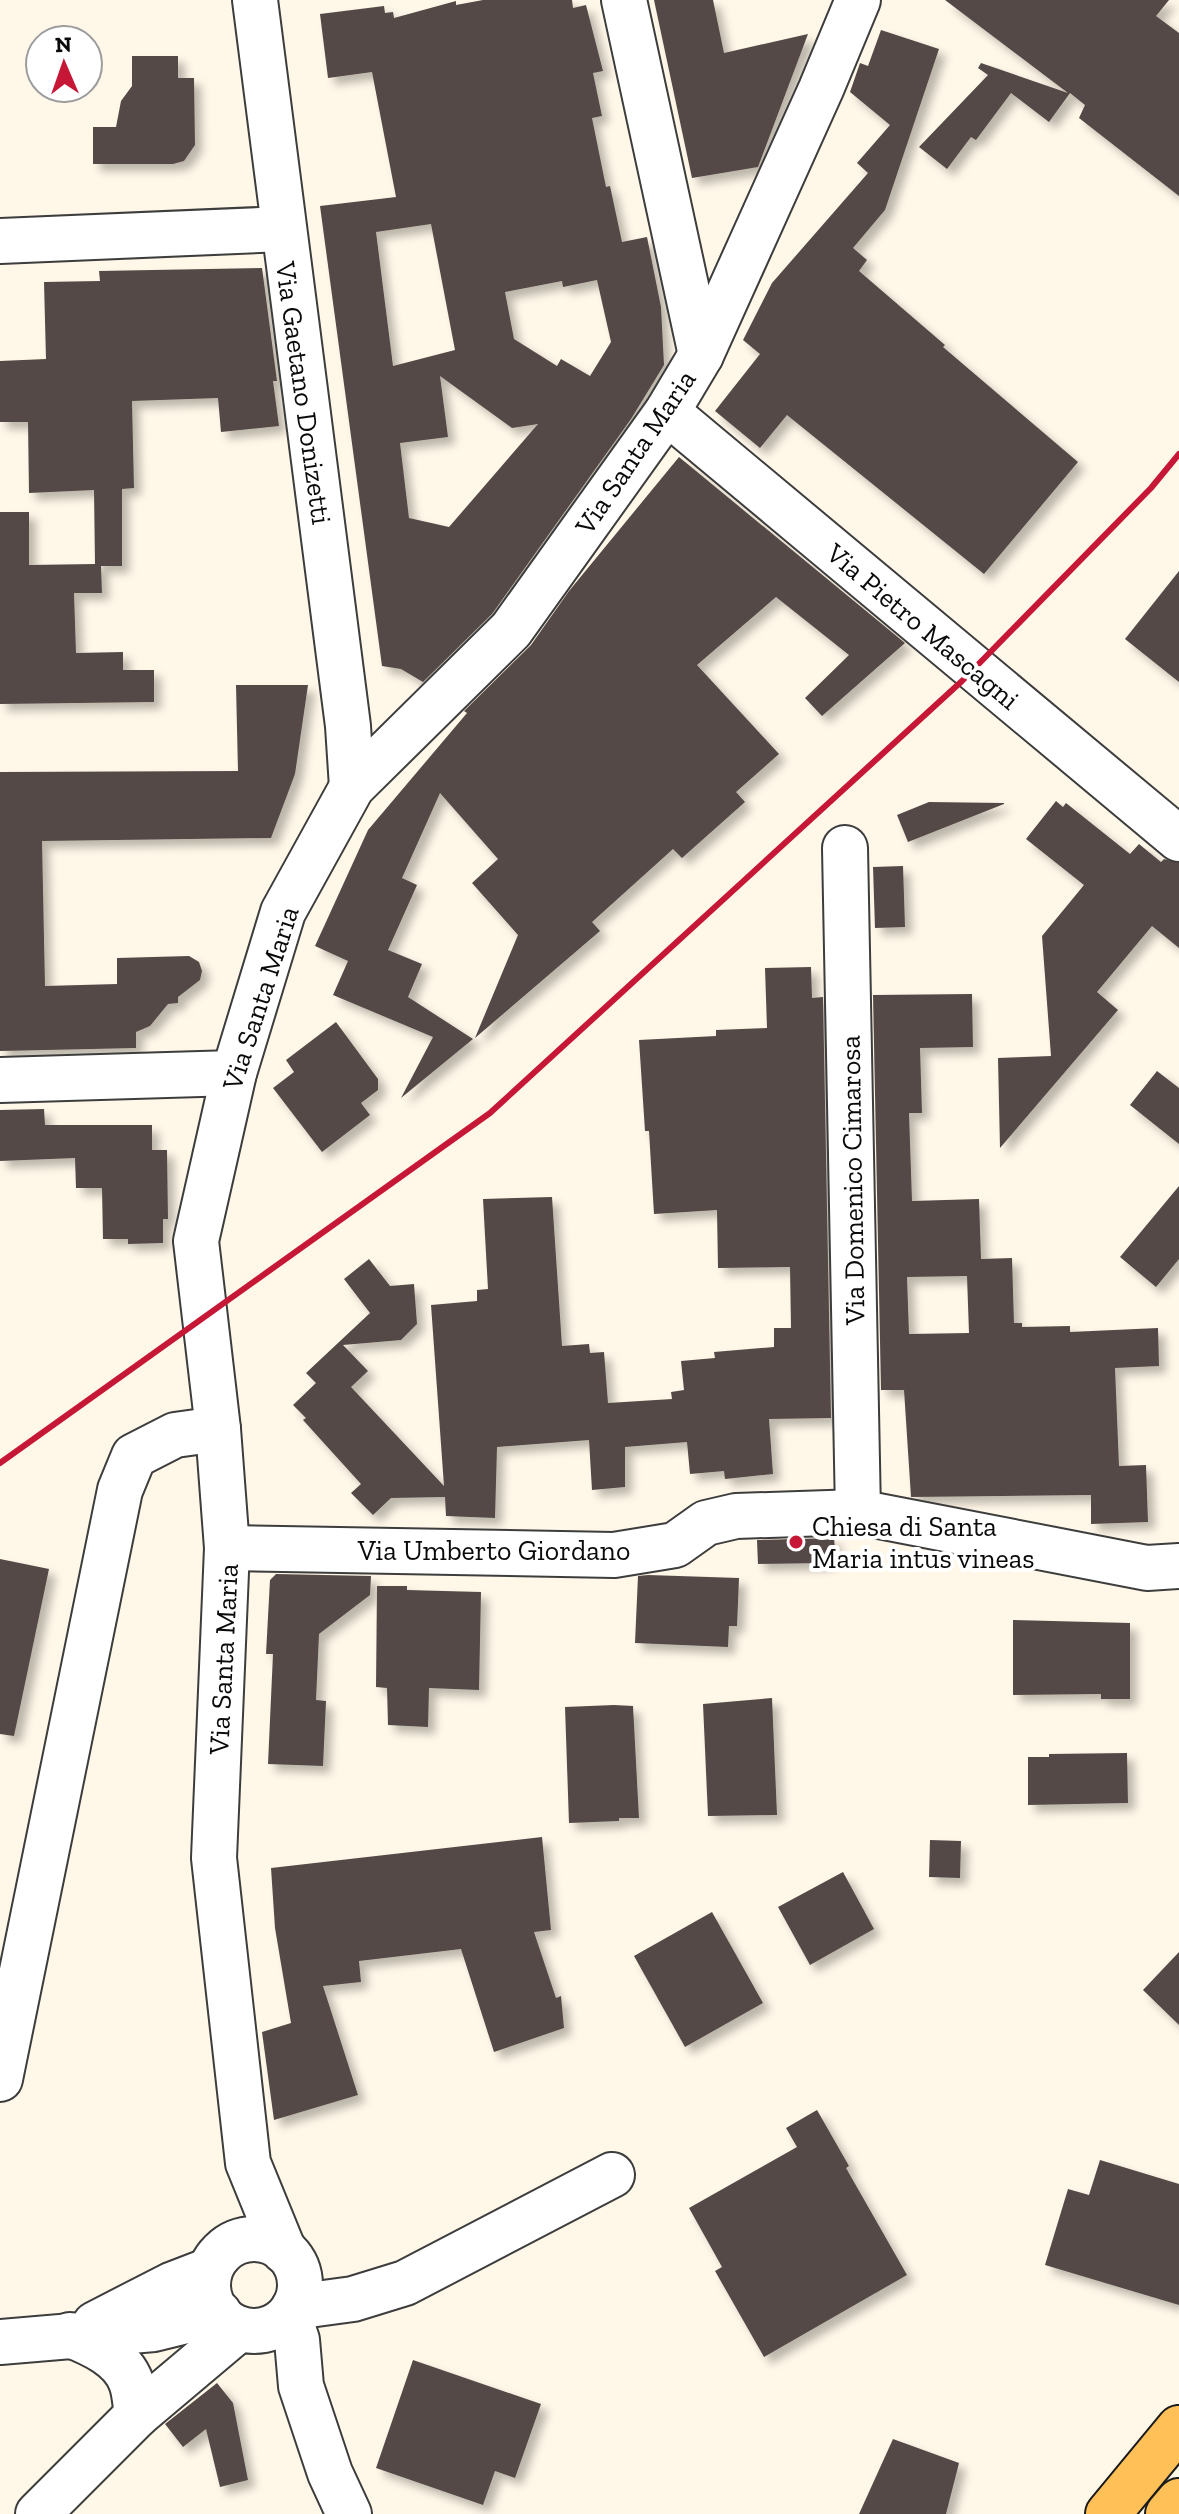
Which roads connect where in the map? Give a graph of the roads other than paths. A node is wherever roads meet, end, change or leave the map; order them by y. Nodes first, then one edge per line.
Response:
1 (255, 0) edge
2 (624, 0) edge
3 (858, 0) edge
4 (283, 229) junction
5 (0, 241) edge
6 (701, 355) junction
7 (667, 412) junction
8 (352, 787) junction
9 (1179, 839) edge
10 (845, 848) dead end
11 (234, 1073) junction
12 (0, 1080) edge
13 (218, 1429) junction
14 (858, 1512) junction
15 (227, 1548) junction
16 (1179, 1566) edge
17 (0, 2079) edge
18 (248, 2163) junction
19 (612, 2175) dead end
20 (215, 2262) junction
21 (262, 2304) junction
22 (70, 2335) junction
23 (0, 2342) edge
24 (137, 2415) junction
25 (1179, 2428) edge
26 (1179, 2501) edge
27 (38, 2514) edge
28 (349, 2514) edge
29 (1108, 2514) edge
30 (1168, 2514) edge

1 - 4 street, Via Gaetano Donizetti
2 - 6 street
3 - 6 street, Via Santa Maria
4 - 5 street
4 - 8 street, Via Gaetano Donizetti
6 - 7 street, Via Santa Maria
7 - 8 street, Via Santa Maria
7 - 9 street, Via Pietro Mascagni
8 - 11 street, Via Santa Maria
10 - 14 street, Via Domenico Cimarosa
11 - 12 street
11 - 13 street, Via Santa Maria
13 - 15 street, Via Santa Maria
13 - 17 street
14 - 15 street, Via Umberto Giordano
14 - 16 street, Via Umberto Giordano
15 - 18 street, Via Santa Maria
18 - 20 street, Via Santa Maria
18 - 21 street, Via Santa Maria
19 - 21 street
20 - 21 street
20 - 21 street
20 - 22 street
21 - 22 street
21 - 24 street
21 - 28 street, Via Santa Maria
22 - 23 street
22 - 24 street
24 - 27 street
25 - 29 main road
26 - 30 main road

